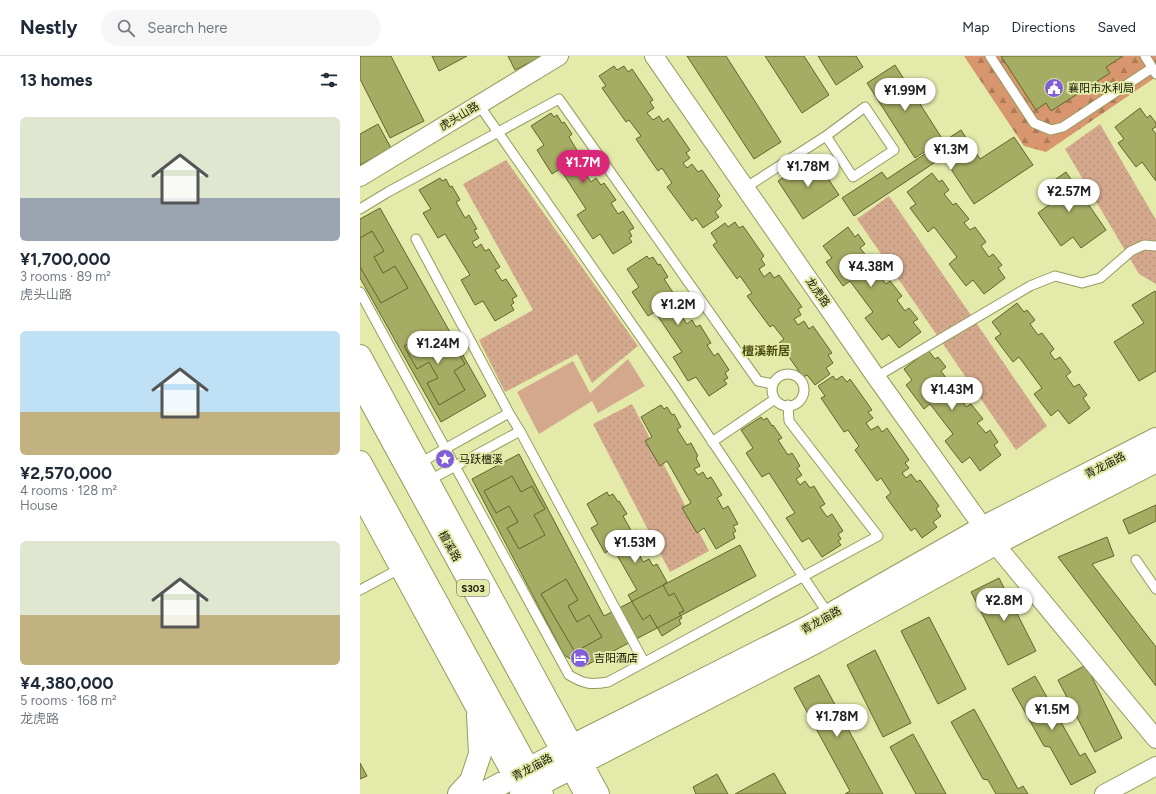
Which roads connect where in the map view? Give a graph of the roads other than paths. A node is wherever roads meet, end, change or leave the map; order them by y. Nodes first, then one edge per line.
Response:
1 (558, 56) edge
2 (654, 56) edge
3 (990, 56) edge
4 (1145, 56) edge
5 (1154, 71) edge
6 (478, 105) junction
7 (498, 132) junction
8 (826, 136) junction
9 (360, 177) edge
10 (745, 188) junction
11 (360, 210) edge
12 (416, 239) dead end
13 (1156, 246) edge
14 (360, 292) edge
15 (360, 356) edge
16 (876, 377) junction
17 (360, 382) edge
18 (773, 384) junction
19 (775, 399) junction
20 (788, 406) junction
21 (509, 413) junction
22 (520, 431) junction
23 (1156, 439) edge
24 (712, 442) junction
25 (446, 449) junction
26 (1156, 461) edge
27 (360, 462) edge
28 (455, 466) junction
29 (418, 476) junction
30 (360, 492) edge
31 (990, 536) junction
32 (1136, 560) dead end
33 (401, 568) junction
34 (803, 577) junction
35 (1156, 589) edge
36 (360, 590) edge
37 (829, 616) junction
38 (644, 662) junction
39 (478, 708) junction
40 (1156, 739) edge
41 (572, 757) junction
42 (1156, 766) edge
43 (527, 787) edge
44 (459, 794) edge
45 (482, 794) edge
46 (586, 794) edge
47 (598, 794) edge
48 (1104, 794) edge

1 - 6 street, 虎头山路
2 - 10 street, 龙虎路
3 - 5 lane
4 - 5 lane
6 - 7 lane
6 - 9 street, 虎头山路
7 - 11 lane
7 - 18 lane
7 - 24 lane
8 - 8 lane
8 - 10 lane
10 - 16 street, 龙虎路
12 - 21 lane
13 - 16 lane
14 - 25 lane
15 - 29 street
16 - 31 street, 龙虎路
17 - 29 street, 檀溪路 / S303
18 - 19 lane
18 - 20 lane
19 - 20 lane
19 - 24 lane
20 - 34 lane
21 - 22 lane
21 - 25 lane
22 - 28 lane
22 - 38 lane
23 - 31 street, 青龙庙路
24 - 34 lane
25 - 28 lane
25 - 29 lane
26 - 31 street, 青龙庙路
27 - 43 street
28 - 29 lane
28 - 38 lane
29 - 41 street, 檀溪路 / S303
30 - 33 street
31 - 37 street, 青龙庙路
31 - 40 street, 龙虎路
31 - 41 street, 青龙庙路
32 - 35 lane
33 - 36 lane
33 - 39 street
34 - 37 lane
34 - 38 lane
37 - 41 street, 青龙庙路
39 - 43 street
39 - 44 street
41 - 43 street, 青龙庙路
41 - 46 street, 檀溪路 / S303
41 - 47 street
42 - 48 street
43 - 45 street, 青龙庙路

